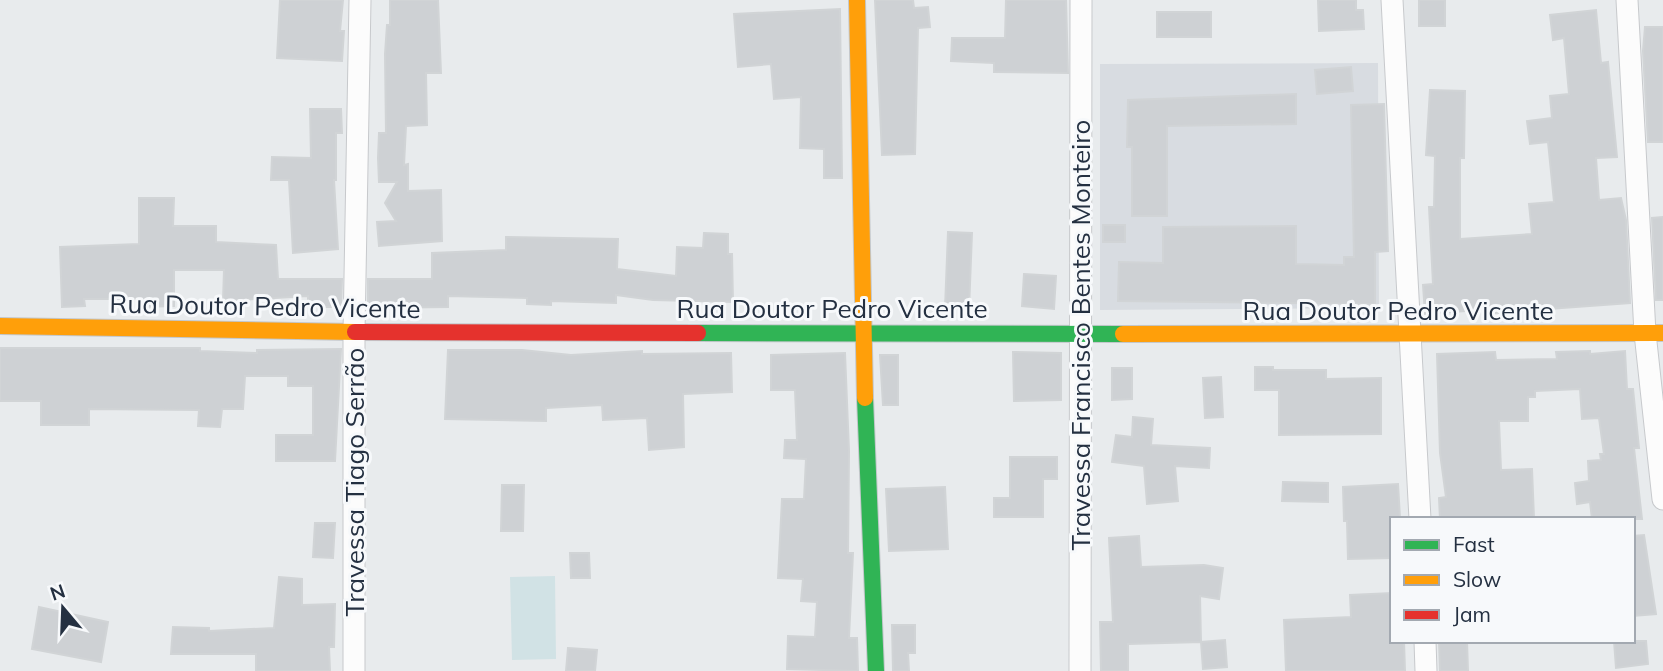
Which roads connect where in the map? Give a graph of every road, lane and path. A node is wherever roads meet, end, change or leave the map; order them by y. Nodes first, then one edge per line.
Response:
1 (360, 0) edge
2 (857, 0) edge
3 (1080, 0) edge
4 (1392, 0) edge
5 (1627, 0) edge
6 (0, 326) edge
7 (354, 332) junction
8 (862, 333) junction
9 (1080, 333) junction
10 (1654, 333) edge
11 (1412, 335) junction
12 (1663, 499) edge
13 (1420, 517) edge
14 (1425, 643) edge
15 (354, 671) edge
16 (876, 671) edge
17 (1080, 671) edge
18 (1426, 671) edge

1 - 7 street, Travessa Tiago Serrão
2 - 8 street
3 - 9 street, Travessa Francisco Bentes Monteiro
4 - 11 street
5 - 10 street
6 - 7 street, Rua Doutor Pedro Vicente
7 - 8 street, Rua Doutor Pedro Vicente
7 - 15 street, Travessa Tiago Serrão
8 - 9 street, Rua Doutor Pedro Vicente
8 - 16 street
9 - 11 street, Rua Doutor Pedro Vicente
9 - 17 street, Travessa Francisco Bentes Monteiro
10 - 11 street, Rua Doutor Pedro Vicente
10 - 12 street
11 - 13 street
14 - 18 street

